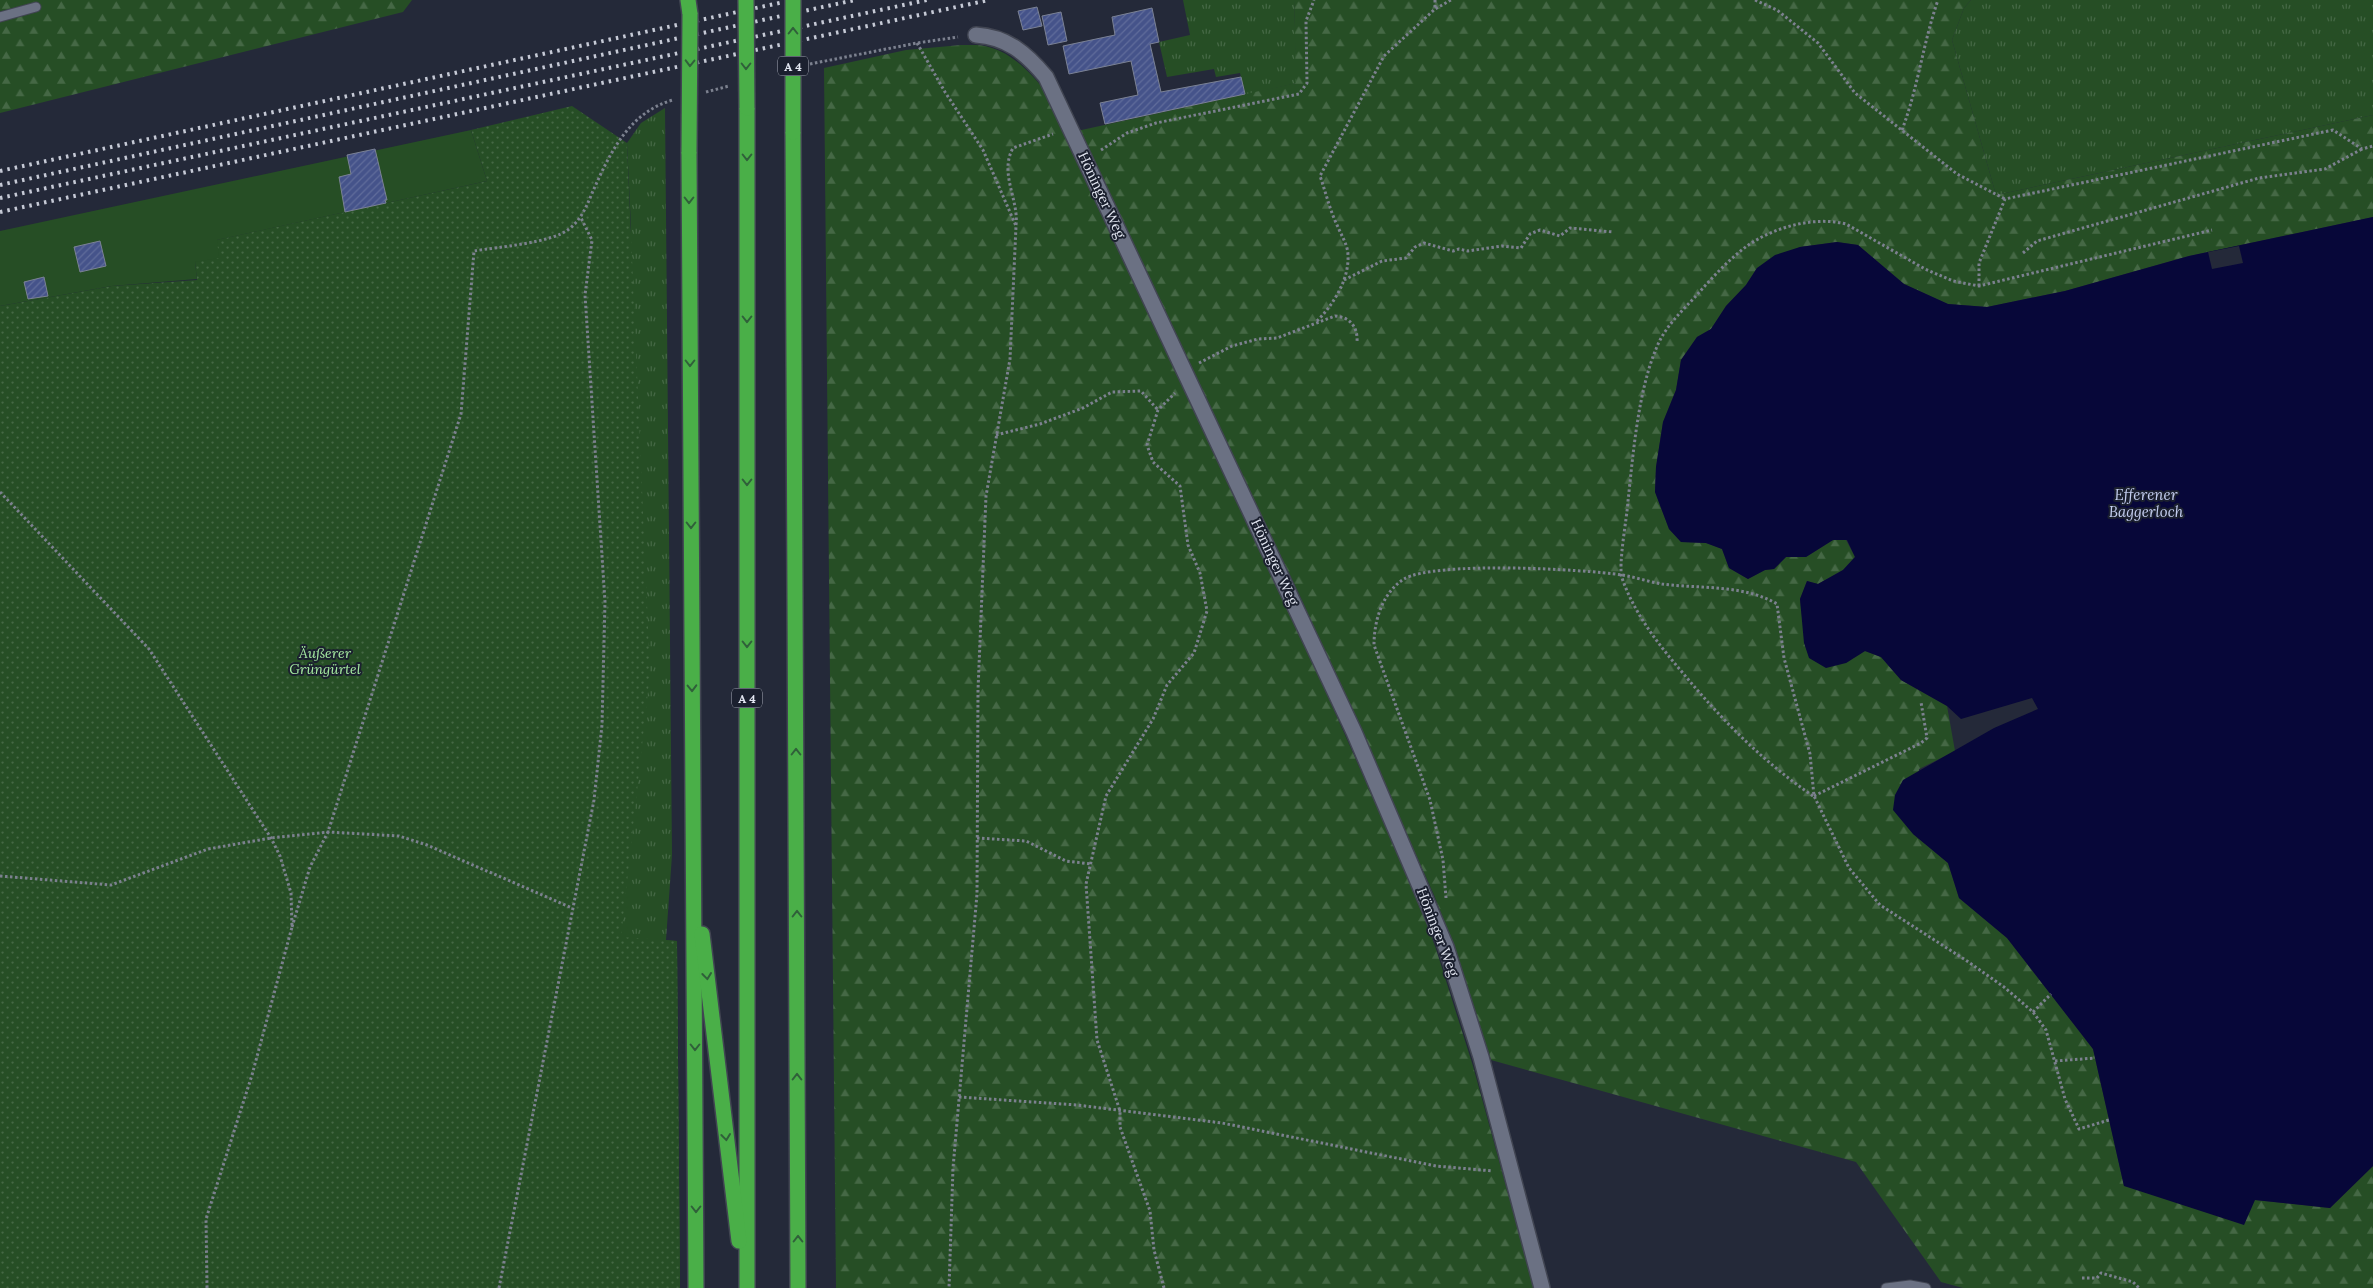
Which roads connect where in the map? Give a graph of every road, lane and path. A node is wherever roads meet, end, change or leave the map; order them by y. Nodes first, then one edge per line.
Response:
1 (746, 0) edge
2 (793, 0) edge
3 (1314, 0) edge
4 (1434, 0) edge
5 (1451, 0) edge
6 (1755, 0) edge
7 (1938, 0) edge
8 (689, 5) edge
9 (36, 7) dead end
10 (1435, 9) junction
11 (0, 17) edge
12 (976, 35) joint
13 (917, 43) junction
14 (824, 61) dead end
15 (667, 102) dead end
16 (1070, 126) junction
17 (1902, 130) junction
18 (2373, 146) edge
19 (2362, 149) junction
20 (1086, 160) junction
21 (2005, 199) junction
22 (581, 218) junction
23 (1016, 226) junction
24 (2212, 230) dead end
25 (1614, 232) dead end
26 (2023, 253) dead end
27 (1344, 281) junction
28 (1978, 286) junction
29 (1317, 321) junction
30 (1357, 342) dead end
31 (1187, 376) junction
32 (1158, 410) junction
33 (996, 435) junction
34 (0, 492) edge
35 (1621, 575) junction
36 (1921, 702) dead end
37 (1814, 796) junction
38 (328, 832) junction
39 (271, 838) junction
40 (978, 838) junction
41 (694, 858) junction
42 (1091, 864) junction
43 (0, 876) edge
44 (1447, 907) dead end
45 (572, 908) junction
46 (292, 927) junction
47 (2051, 994) dead end
48 (2033, 1012) junction
49 (2095, 1058) dead end
50 (2055, 1061) junction
51 (959, 1097) junction
52 (1120, 1111) junction
53 (2109, 1120) dead end
54 (1511, 1172) junction
55 (2082, 1278) dead end
56 (207, 1288) edge
57 (499, 1288) edge
58 (696, 1288) edge
59 (746, 1288) edge
60 (798, 1288) edge
61 (949, 1288) edge
62 (1164, 1288) edge
63 (1542, 1288) edge
64 (1886, 1288) edge
65 (1926, 1288) edge
66 (2139, 1288) edge

1 -> 59 highway, A 4, bridge
60 -> 2 highway, A 4, bridge
3 - 20 path
4 - 10 path
5 - 10 path
6 - 17 path
7 - 17 path
8 -> 41 highway, bridge
9 - 11 lane
10 - 27 path
12 - 13 path
12 - 16 street, Höninger Weg
13 - 14 path
13 - 23 path
15 - 22 path
16 - 20 street, Höninger Weg
16 - 23 path
17 - 21 path
18 - 19 path
19 - 21 path
19 - 26 path
20 - 31 street, Höninger Weg
21 - 28 path
22 - 38 path
22 - 45 path
23 - 33 path
24 - 28 path
25 - 27 path
27 - 29 path
28 - 35 path
29 - 30 path
29 - 31 path
31 - 32 path
31 - 54 street, Höninger Weg
32 - 33 path
32 - 42 path
33 - 40 path
34 - 39 path
35 - 37 path
35 - 37 path
35 - 44 path
36 - 37 path
37 - 48 path
38 - 39 path
38 - 45 path
38 - 46 path
39 - 43 path
39 - 46 path
40 - 42 path
40 - 51 path
41 -> 58 highway
41 -> 59 highway
42 - 52 path
45 - 57 path
46 - 56 path
47 - 48 path
48 - 50 path
49 - 50 path
50 - 53 path
51 - 52 path
51 - 61 path
52 - 54 path
52 - 62 path
54 - 63 street, Höninger Weg
55 - 66 path
64 - 65 lane

